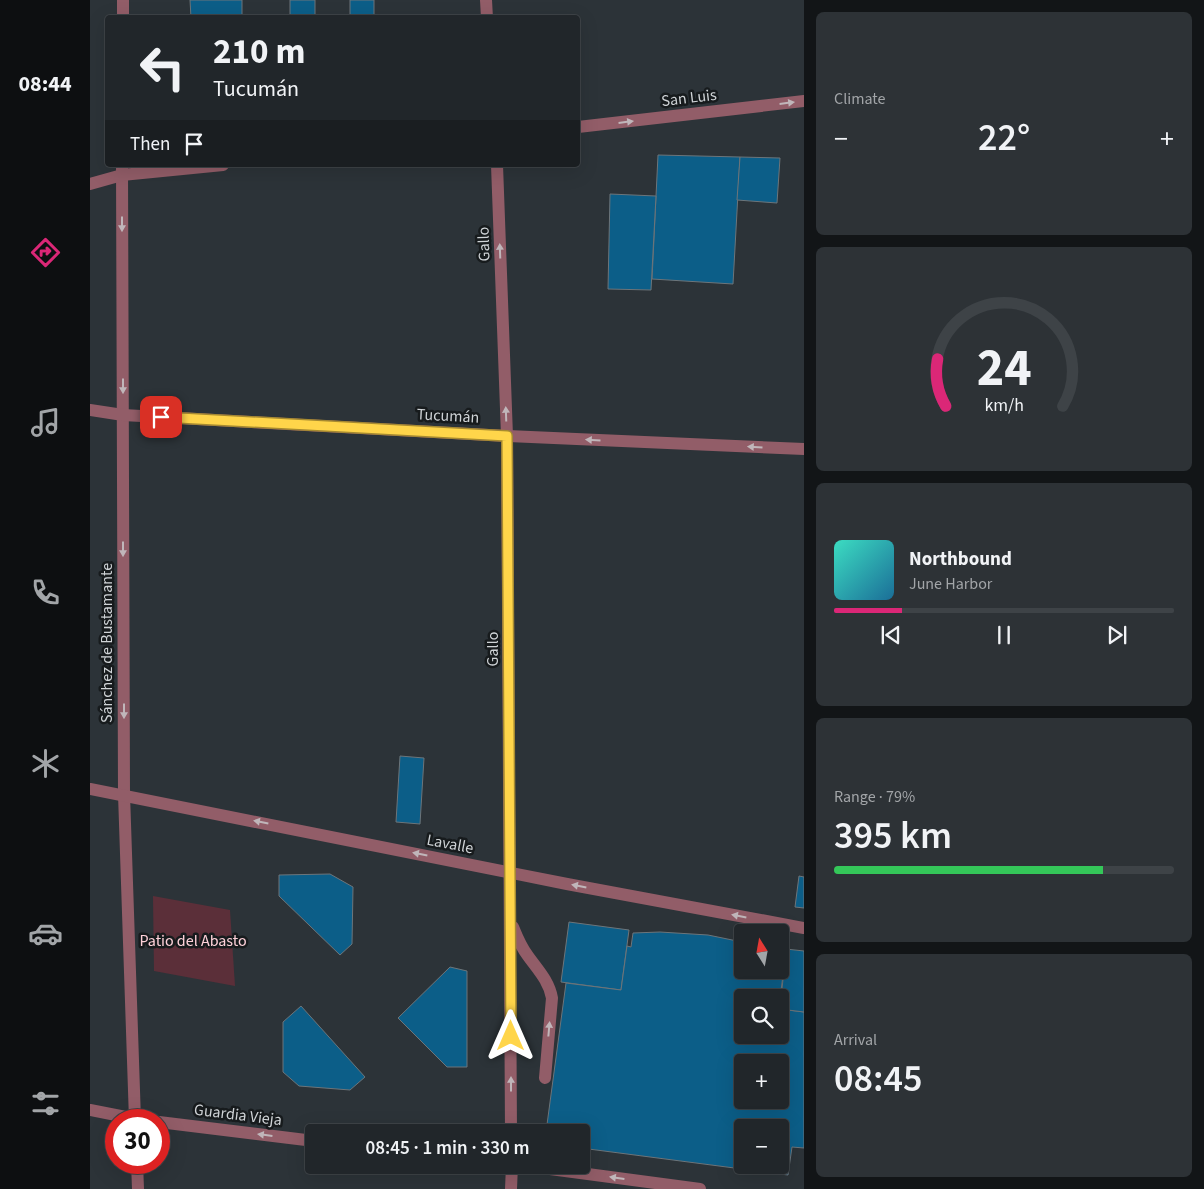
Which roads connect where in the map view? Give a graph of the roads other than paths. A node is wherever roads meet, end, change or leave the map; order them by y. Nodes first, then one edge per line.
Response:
1 (123, 0) edge
2 (486, 0) edge
3 (123, 15) edge
4 (487, 15) edge
5 (804, 101) edge
6 (580, 127) edge
7 (183, 167) edge
8 (497, 167) edge
9 (122, 170) edge
10 (90, 184) edge
11 (90, 410) edge
12 (123, 414) junction
13 (507, 436) junction
14 (804, 449) edge
15 (90, 788) edge
16 (124, 794) junction
17 (511, 873) junction
18 (511, 920) junction
19 (804, 928) edge
20 (545, 1078) dead end
21 (135, 1109) edge
22 (90, 1110) edge
23 (105, 1113) edge
24 (170, 1123) edge
25 (511, 1124) edge
26 (305, 1140) edge
27 (137, 1174) edge
28 (512, 1174) edge
29 (588, 1174) edge
30 (138, 1189) edge
31 (511, 1189) edge
32 (700, 1189) edge

1 - 3 street
2 - 4 street
6 -> 5 street, San Luis
7 - 9 street
13 -> 8 street, Gallo
9 - 10 street
9 -> 12 street, Sánchez de Bustamante
11 - 12 street, Tucumán
12 - 13 street, Tucumán
12 -> 16 street, Sánchez de Bustamante
14 -> 13 street, Tucumán
13 - 17 street, Gallo
15 - 16 street, Lavalle
17 -> 16 street, Lavalle
16 - 21 street, Sánchez de Bustamante
17 - 18 street, Gallo
19 -> 17 street, Lavalle
20 -> 18 street
25 -> 18 street, Gallo
22 - 23 street
26 -> 24 street, Guardia Vieja
27 - 30 street
28 - 31 street
32 -> 29 street

